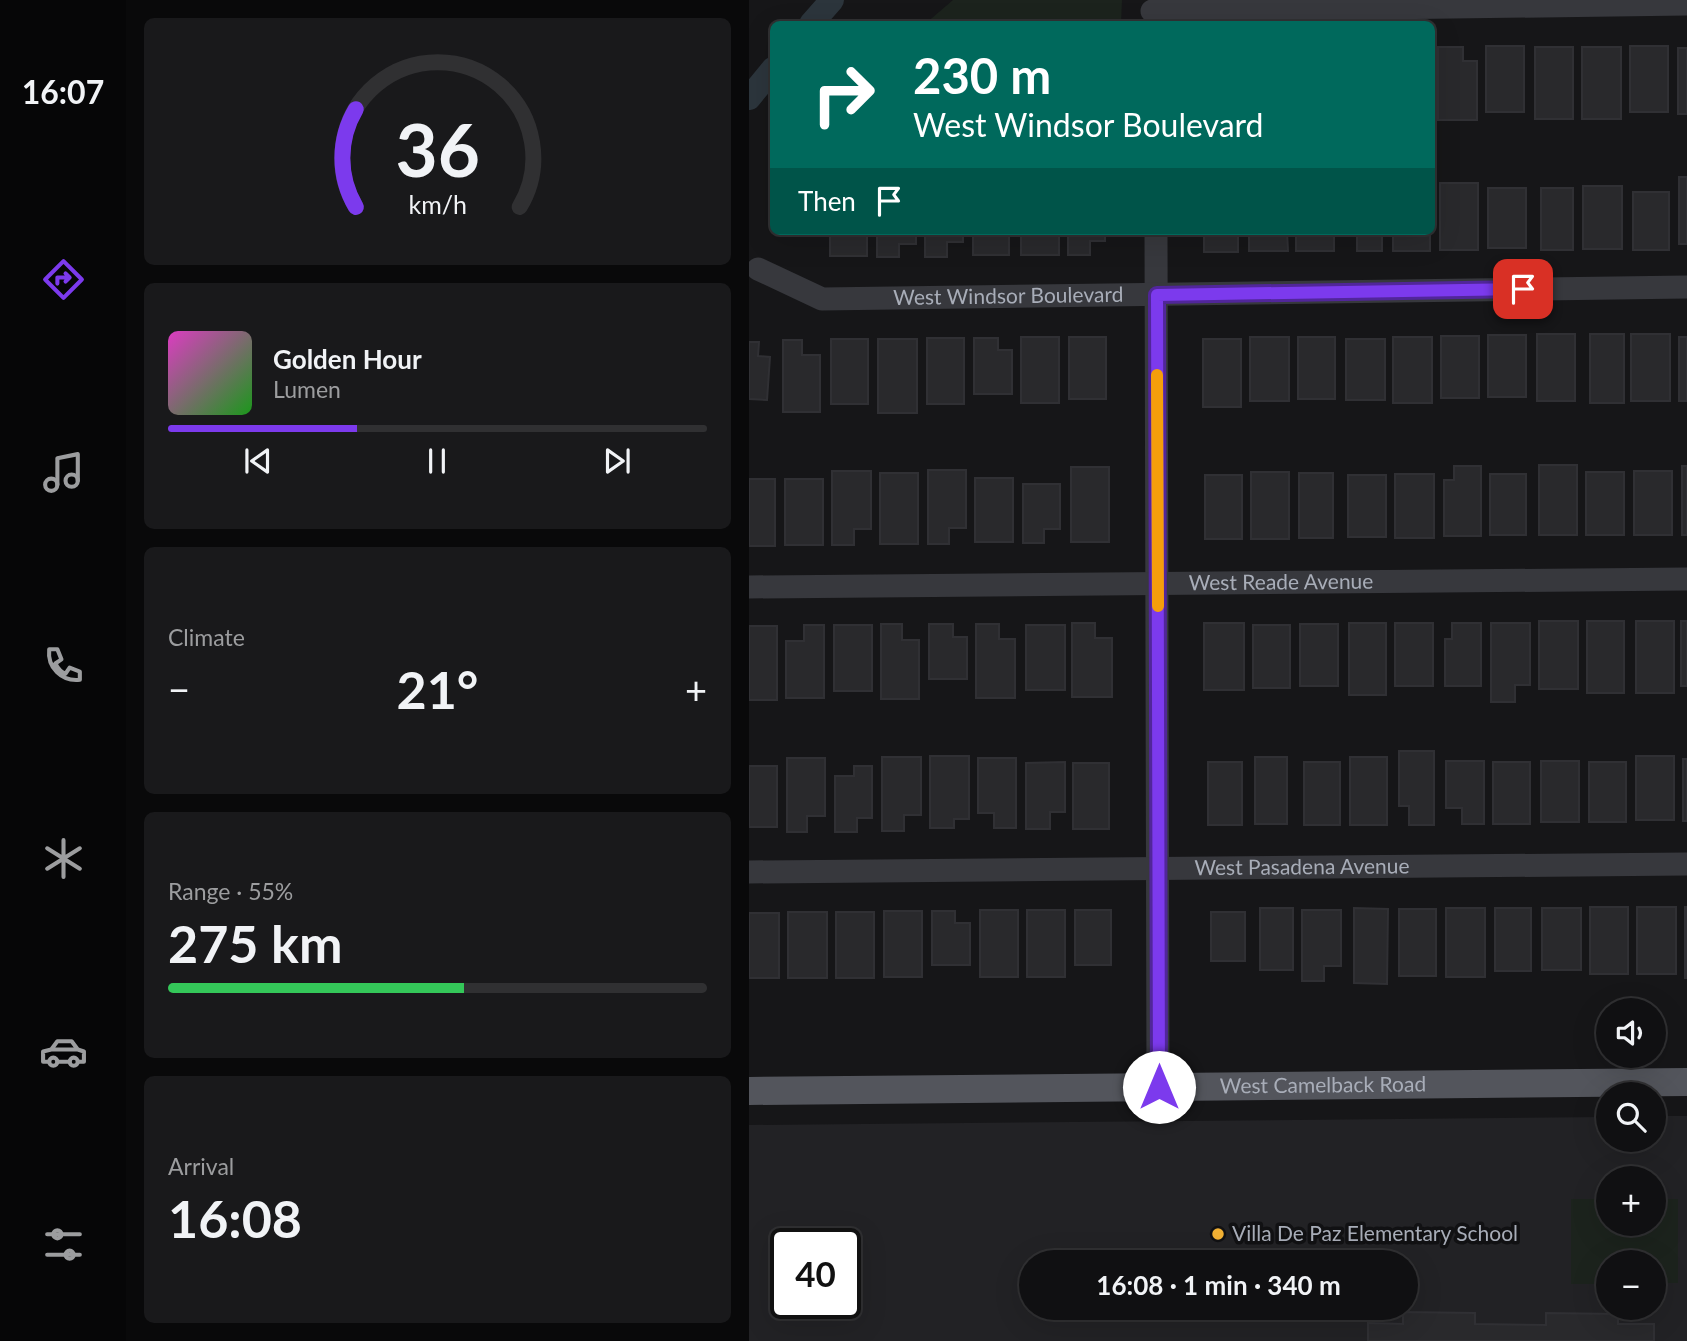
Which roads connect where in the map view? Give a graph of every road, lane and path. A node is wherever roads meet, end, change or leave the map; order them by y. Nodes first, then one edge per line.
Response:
1 (1687, 4) edge
2 (1152, 12) edge
3 (1156, 235) edge
4 (758, 269) dead end
5 (1687, 287) edge
6 (1157, 295) junction
7 (1687, 579) edge
8 (1158, 583) junction
9 (749, 587) edge
10 (1687, 864) edge
11 (1158, 869) junction
12 (749, 872) edge
13 (1687, 1082) edge
14 (1159, 1087) junction
15 (749, 1091) edge

1 - 2 street
3 - 6 street
4 - 6 street, West Windsor Boulevard
5 - 6 street, West Windsor Boulevard
6 - 8 street
7 - 8 street, West Reade Avenue
8 - 9 street, West Reade Avenue
8 - 11 street
10 - 11 street, West Pasadena Avenue
11 - 12 street, West Pasadena Avenue
11 - 14 street
13 - 14 main road, West Camelback Road
14 - 15 main road, West Camelback Road

